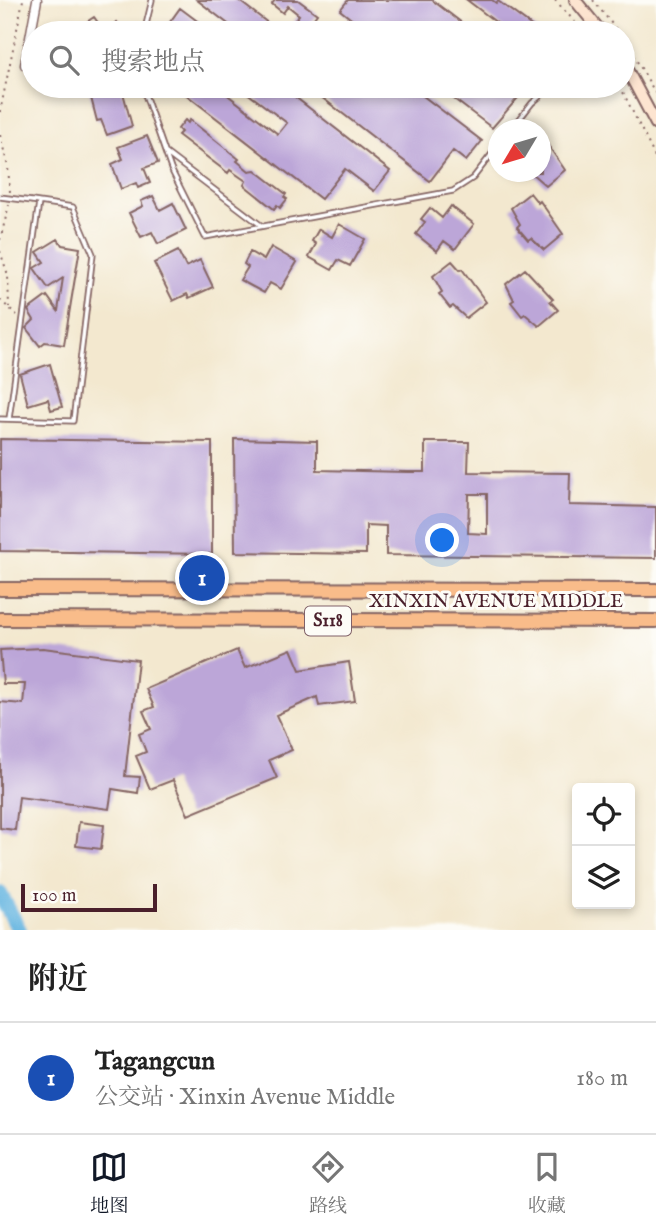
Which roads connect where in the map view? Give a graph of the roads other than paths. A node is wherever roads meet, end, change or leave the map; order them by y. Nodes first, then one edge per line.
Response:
1 (37, 0) edge
2 (152, 0) edge
3 (575, 0) edge
4 (33, 21) edge
5 (147, 21) edge
6 (593, 21) edge
7 (635, 85) edge
8 (146, 98) edge
9 (538, 98) edge
10 (520, 119) edge
11 (656, 124) edge
12 (165, 152) junction
13 (488, 160) edge
14 (0, 197) edge
15 (40, 202) junction
16 (262, 226) junction
17 (0, 419) edge
18 (9, 419) junction
19 (0, 589) edge
20 (656, 590) edge
21 (0, 619) edge
22 (656, 621) edge

1 - 4 street
2 - 5 lane
3 - 6 street
7 - 11 street
8 - 12 lane
9 - 10 lane
12 - 16 lane
12 - 16 lane
13 - 16 lane
14 - 15 lane, bridge
15 - 18 lane
15 - 18 lane
17 - 18 lane
19 - 20 main road, XINXIN AVENUE MIDDLE / S118
21 - 22 main road, XINXIN AVENUE MIDDLE / S118

